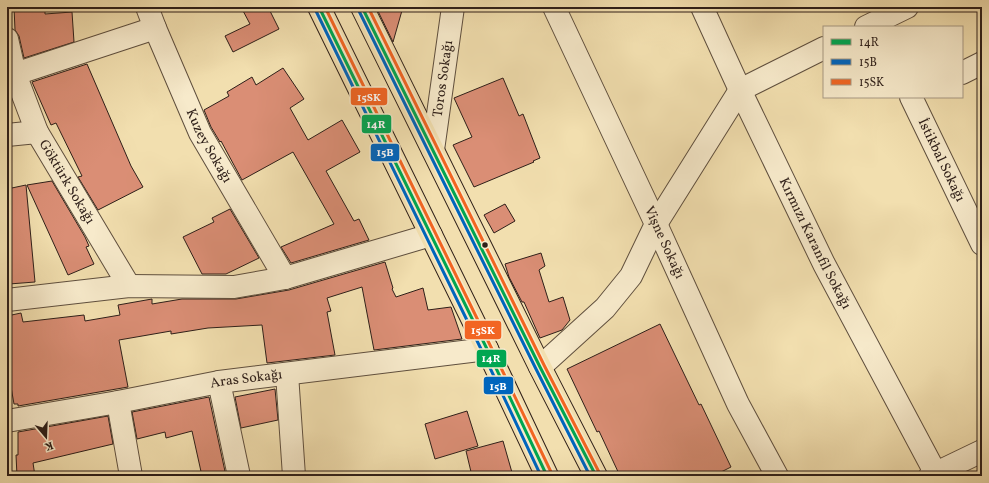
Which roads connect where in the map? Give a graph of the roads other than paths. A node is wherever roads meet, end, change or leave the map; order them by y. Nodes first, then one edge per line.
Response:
1 (148, 7) edge
2 (319, 7) edge
3 (362, 7) edge
4 (453, 7) edge
5 (554, 7) edge
6 (702, 7) edge
7 (907, 7) edge
8 (872, 21) edge
9 (155, 28) junction
10 (7, 40) edge
11 (823, 48) edge
12 (982, 63) edge
13 (963, 72) edge
14 (15, 74) junction
15 (740, 90) junction
16 (912, 98) edge
17 (37, 132) junction
18 (7, 135) edge
19 (433, 150) junction
20 (656, 224) junction
21 (431, 235) junction
22 (982, 244) edge
23 (285, 278) junction
24 (129, 286) junction
25 (7, 300) edge
26 (487, 349) junction
27 (540, 367) junction
28 (287, 374) junction
29 (218, 382) junction
30 (118, 402) junction
31 (7, 421) edge
32 (982, 451) edge
33 (934, 475) edge
34 (131, 476) edge
35 (239, 476) edge
36 (294, 476) edge
37 (548, 476) edge
38 (596, 476) edge
39 (777, 476) edge

1 - 9 street, Kuzey Sokağı
2 - 21 main road
3 - 19 main road
4 - 19 street, Toros Sokağı
5 - 20 street, Vişne Sokağı
6 - 15 street, Kırmızı Karanfil Sokağı
7 - 8 street
9 - 14 street
9 - 23 street, Kuzey Sokağı
10 - 14 street, Göktürk Sokağı
11 - 15 street
12 - 13 street
14 - 17 street, Göktürk Sokağı
15 - 20 street
15 - 33 street, Kırmızı Karanfil Sokağı
16 - 22 street, İstikbal Sokağı
17 - 18 street
17 - 24 street, Göktürk Sokağı
19 - 27 main road
20 - 27 street
20 - 39 street, Vişne Sokağı
21 - 23 street
21 - 26 main road
23 - 24 street
24 - 25 street
26 - 28 street, Aras Sokağı
26 - 37 main road
27 - 38 main road
28 - 29 street, Aras Sokağı
28 - 36 street
29 - 30 street, Aras Sokağı
29 - 35 street
30 - 31 street, Aras Sokağı
30 - 34 street
32 - 33 street

